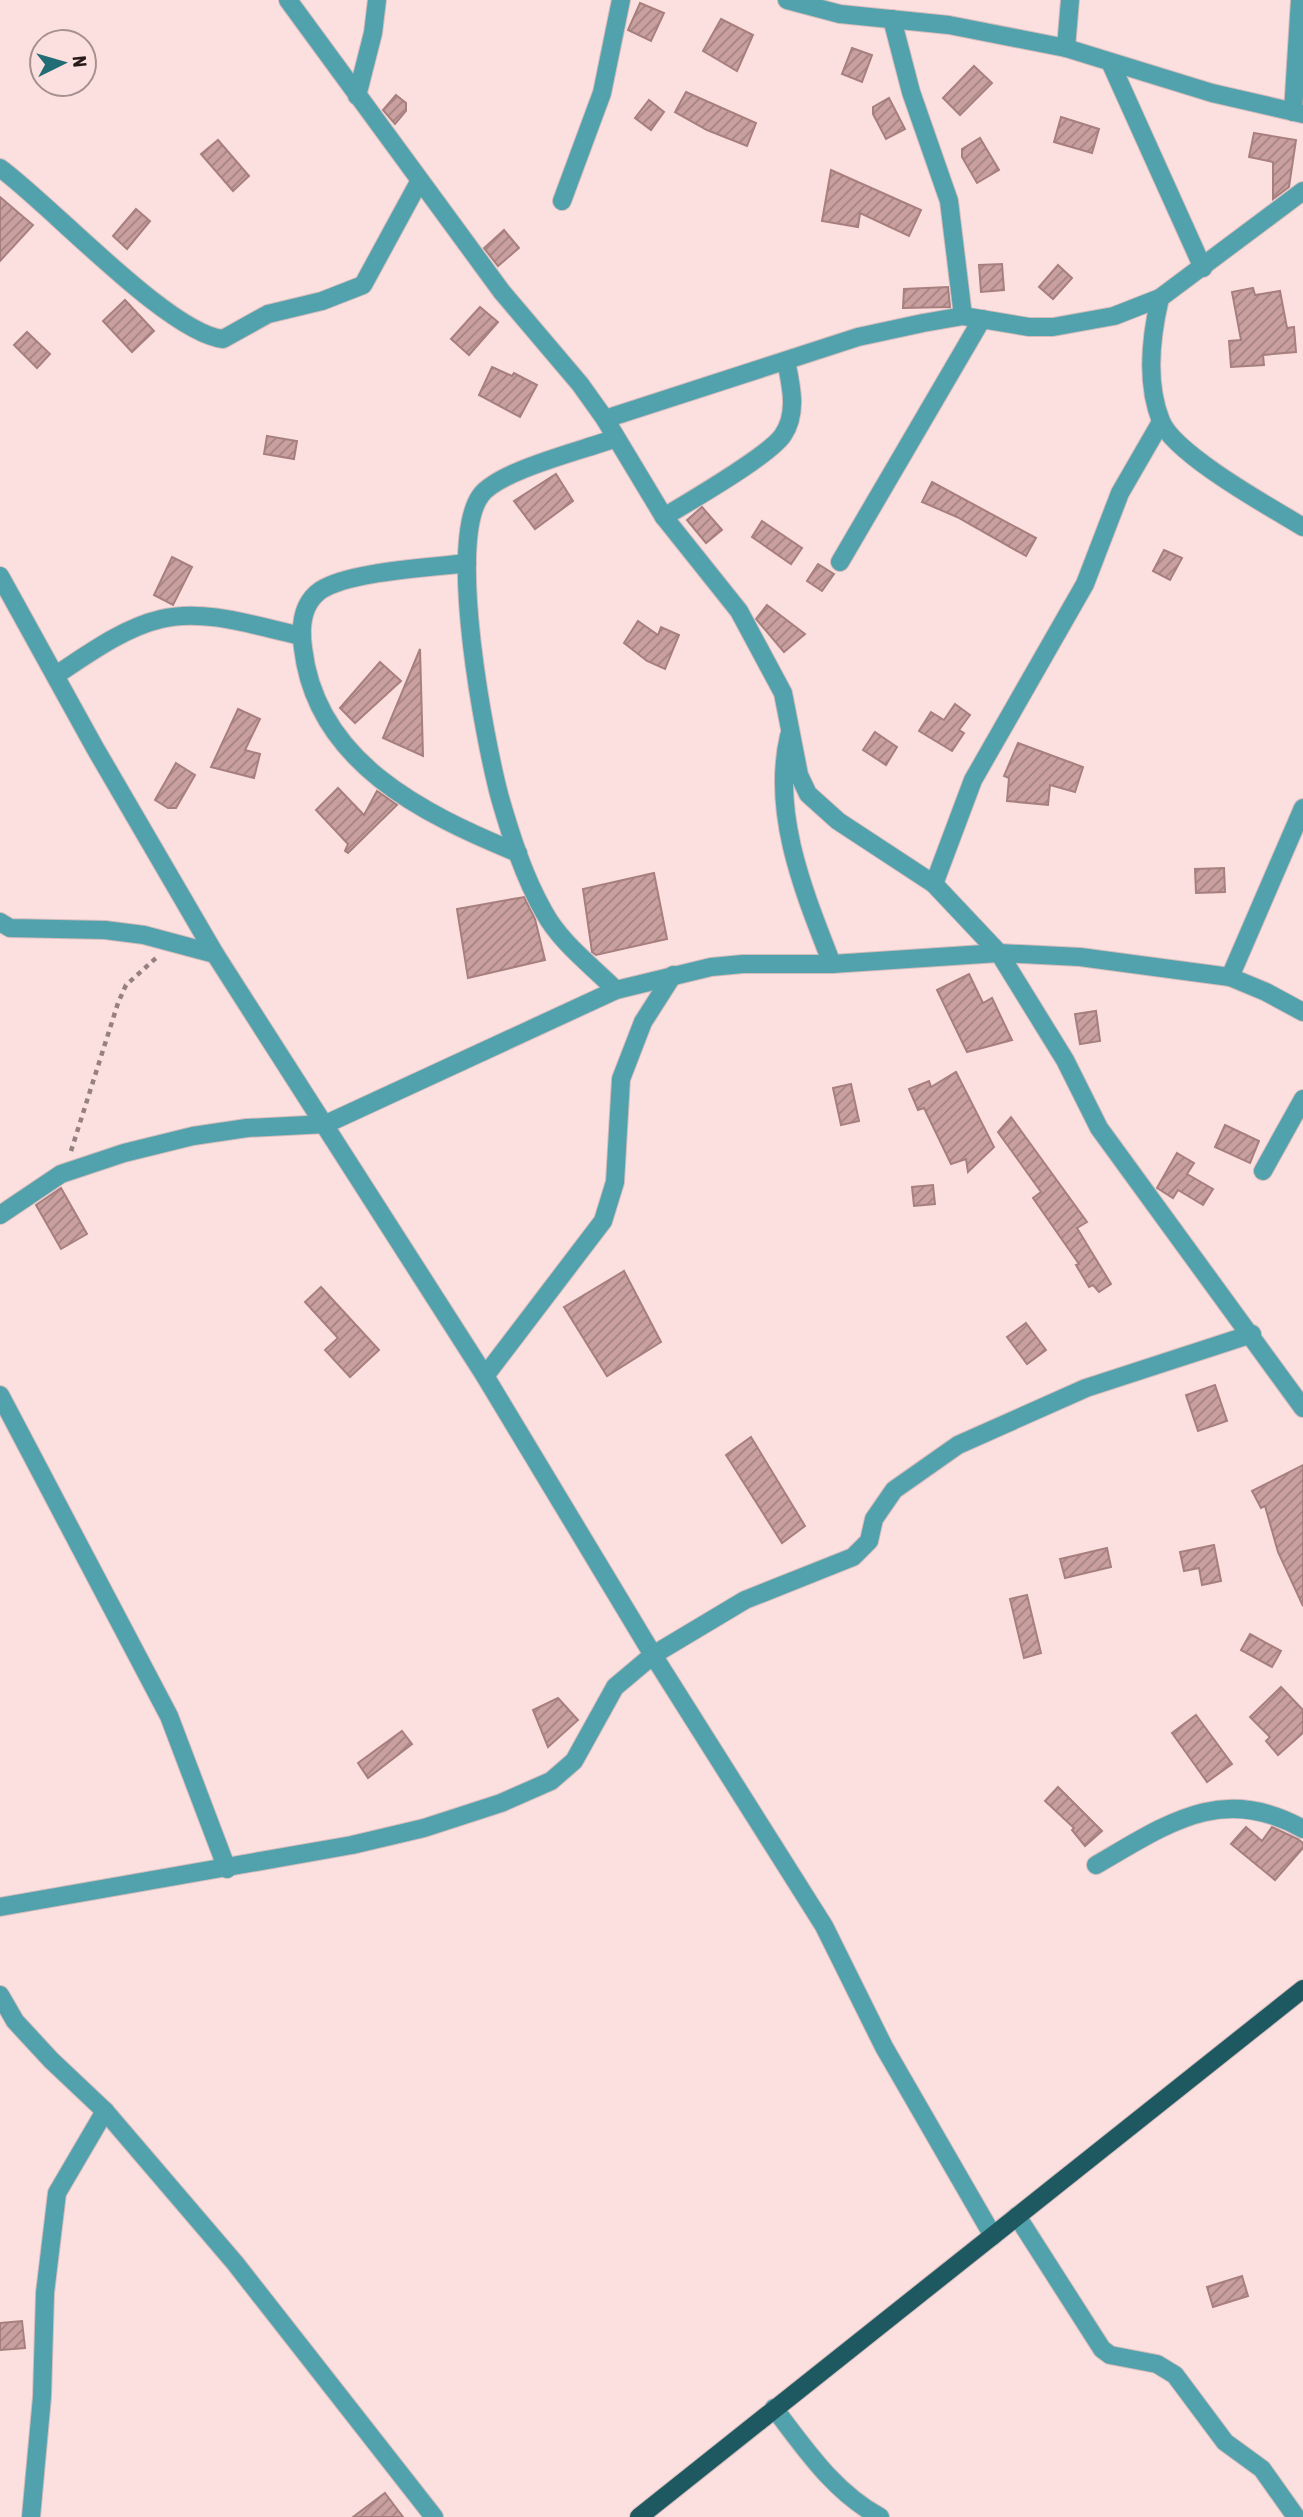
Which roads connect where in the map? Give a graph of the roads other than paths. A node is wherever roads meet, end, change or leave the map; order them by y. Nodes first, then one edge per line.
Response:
1 (288, 0) edge
2 (377, 0) edge
3 (621, 0) edge
4 (788, 0) edge
5 (1070, 0) edge
6 (1300, 0) edge
7 (892, 19) junction
8 (1066, 48) junction
9 (1111, 64) junction
10 (357, 96) junction
11 (1298, 113) edge
12 (0, 168) edge
13 (419, 183) junction
14 (1303, 191) edge
15 (562, 201) dead end
16 (1203, 268) junction
17 (1160, 298) junction
18 (963, 316) junction
19 (982, 319) junction
20 (786, 361) junction
21 (606, 419) junction
22 (1161, 422) junction
23 (616, 438) junction
24 (664, 517) junction
25 (1303, 527) edge
26 (840, 562) dead end
27 (467, 563) junction
28 (0, 576) edge
29 (302, 636) junction
30 (56, 676) junction
31 (790, 730) junction
32 (1303, 808) edge
33 (518, 853) junction
34 (934, 884) junction
35 (0, 922) edge
36 (999, 953) junction
37 (215, 954) junction
38 (832, 964) junction
39 (673, 975) junction
40 (1230, 977) junction
41 (616, 990) junction
42 (1303, 1012) edge
43 (1303, 1099) edge
44 (326, 1124) junction
45 (1264, 1171) dead end
46 (0, 1215) edge
47 (1252, 1334) junction
48 (485, 1376) junction
49 (0, 1395) edge
50 (1303, 1408) edge
51 (653, 1655) junction
52 (1303, 1829) edge
53 (1096, 1865) dead end
54 (227, 1869) junction
55 (0, 1907) edge
56 (1303, 1989) edge
57 (0, 1995) edge
58 (105, 2111) junction
59 (1017, 2216) junction
60 (993, 2236) junction
61 (774, 2408) junction
62 (30, 2517) edge
63 (434, 2517) edge
64 (639, 2517) edge
65 (880, 2517) edge
66 (1296, 2517) edge

1 - 10 street
2 - 10 street
3 - 15 street
4 - 7 street
5 - 8 street
6 - 11 street
7 - 8 street
7 - 18 street
8 - 9 street
9 - 11 street
9 - 16 street
10 - 13 street
12 - 13 street
13 - 21 street
14 - 16 street
16 - 17 street
17 - 19 street
17 - 22 street
18 - 19 street
18 - 20 street
19 - 26 street
20 - 21 street
20 - 24 street
21 - 23 street
22 - 25 street
22 - 34 street
23 - 24 street
23 - 27 street
24 - 31 street
27 - 29 street
27 - 33 street
28 - 30 street
29 - 30 street
29 - 33 street
30 - 37 street
31 - 34 street
31 - 38 street
32 - 40 street
33 - 41 street
34 - 36 street
35 - 37 street
36 - 38 street
36 - 40 street
36 - 47 street
37 - 44 street
38 - 39 street
39 - 41 street
39 - 48 street
40 - 42 street
41 - 44 street
43 - 45 street
44 - 46 street
44 - 48 street
47 - 50 street
47 - 51 street
48 - 51 street
49 - 54 street
51 - 54 street
51 - 60 street
52 - 53 street
54 - 55 street
56 - 59 main road
57 - 58 street
58 - 62 street
58 - 63 street
59 - 60 main road
59 - 66 street
60 - 61 main road
61 - 64 main road
61 - 65 street

